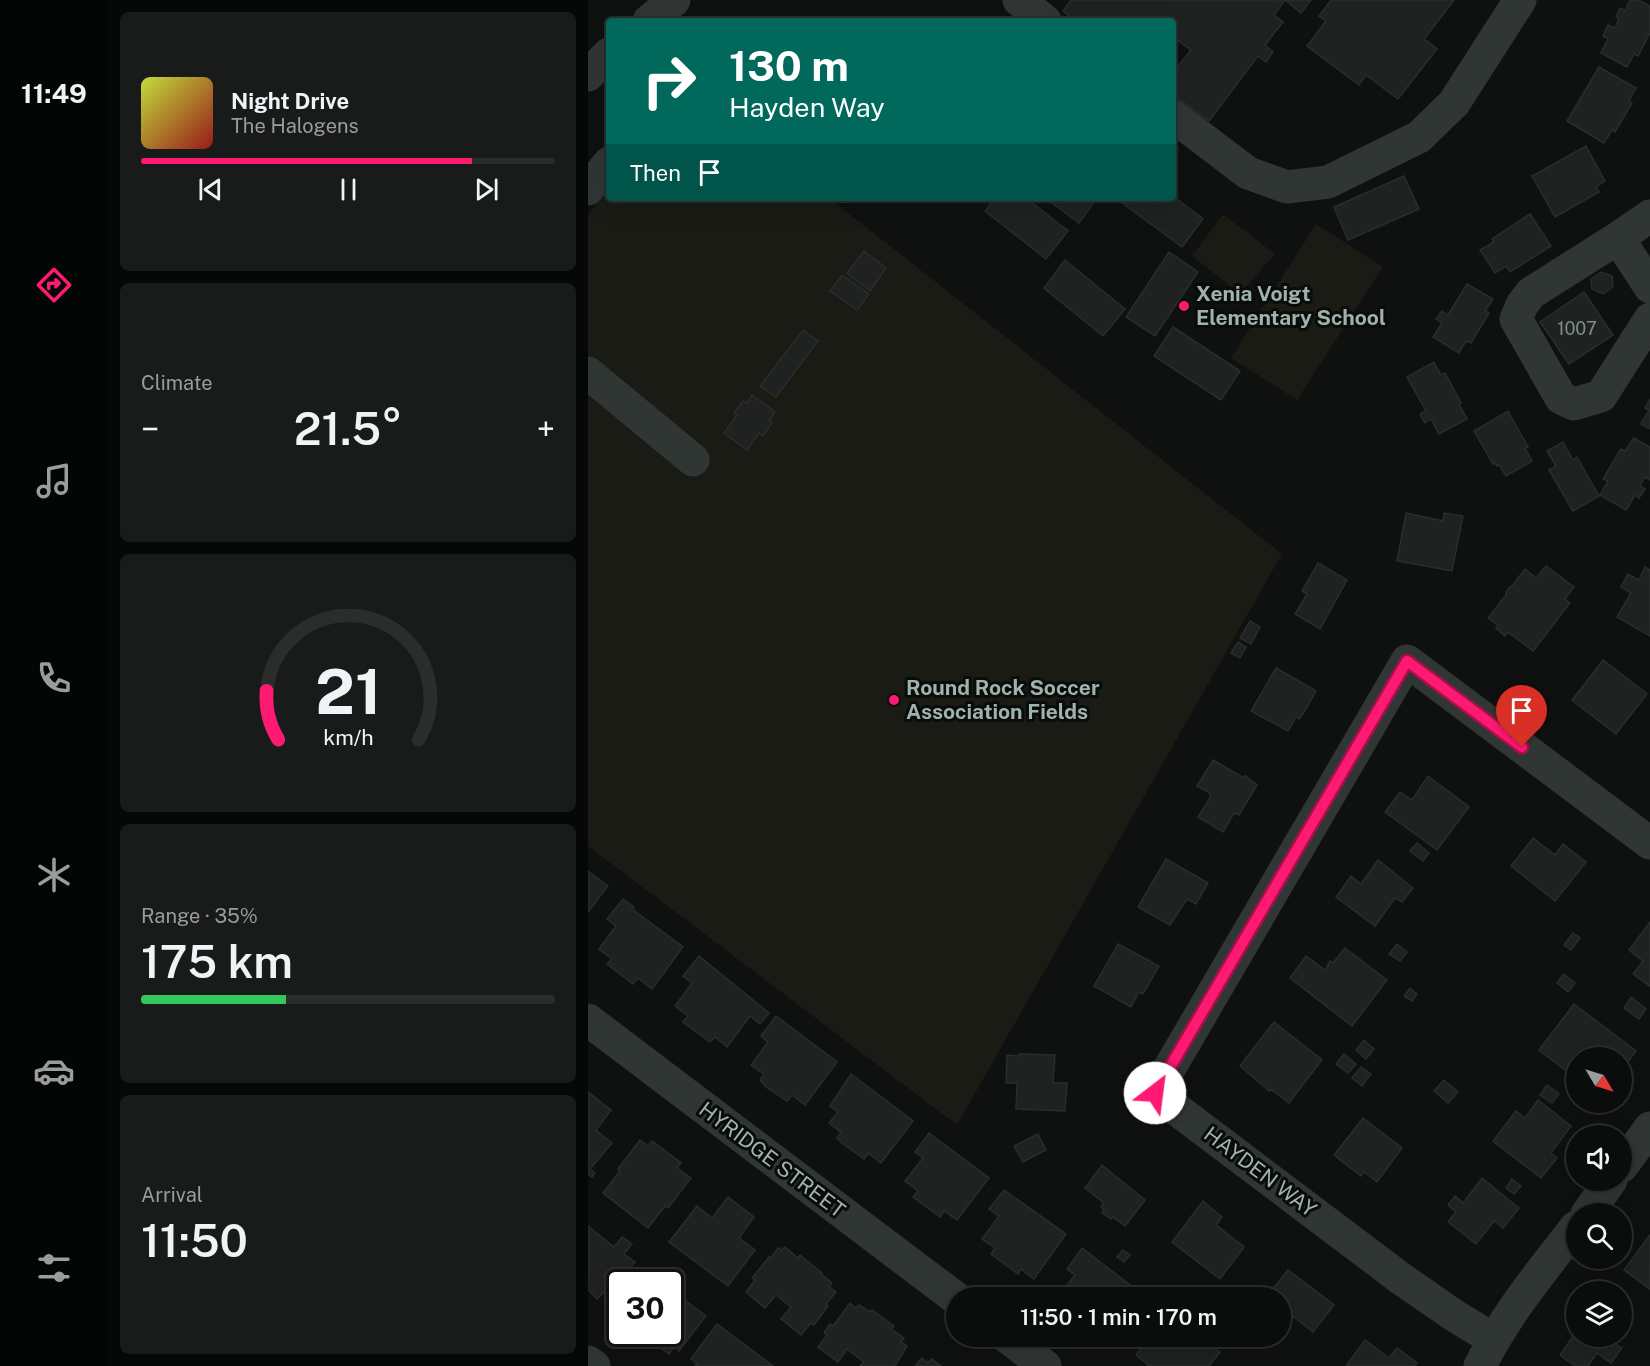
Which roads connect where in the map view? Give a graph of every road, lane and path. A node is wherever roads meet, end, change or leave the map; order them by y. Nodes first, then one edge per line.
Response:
1 (1019, 0) edge
2 (1521, 0) edge
3 (1041, 18) edge
4 (606, 57) edge
5 (588, 75) edge
6 (1176, 119) edge
7 (606, 167) edge
8 (588, 189) edge
9 (1650, 216) edge
10 (1618, 238) junction
11 (1650, 287) edge
12 (1650, 319) edge
13 (588, 373) edge
14 (693, 460) dead end
15 (1645, 829) edge
16 (588, 1020) edge
17 (1650, 1128) edge
18 (1632, 1152) edge
19 (1566, 1240) edge
20 (946, 1291) edge
21 (1020, 1347) edge
22 (1487, 1352) edge
23 (588, 1362) edge
24 (594, 1366) edge
25 (1045, 1366) edge

1 - 3 street
2 - 6 street
4 - 5 street
7 - 8 street
9 - 10 street
10 - 11 street
10 - 12 street
13 - 14 street
15 - 22 street, HAYDEN WAY
16 - 20 street, HYRIDGE STREET
17 - 18 street
19 - 22 street
21 - 25 street
23 - 24 street

